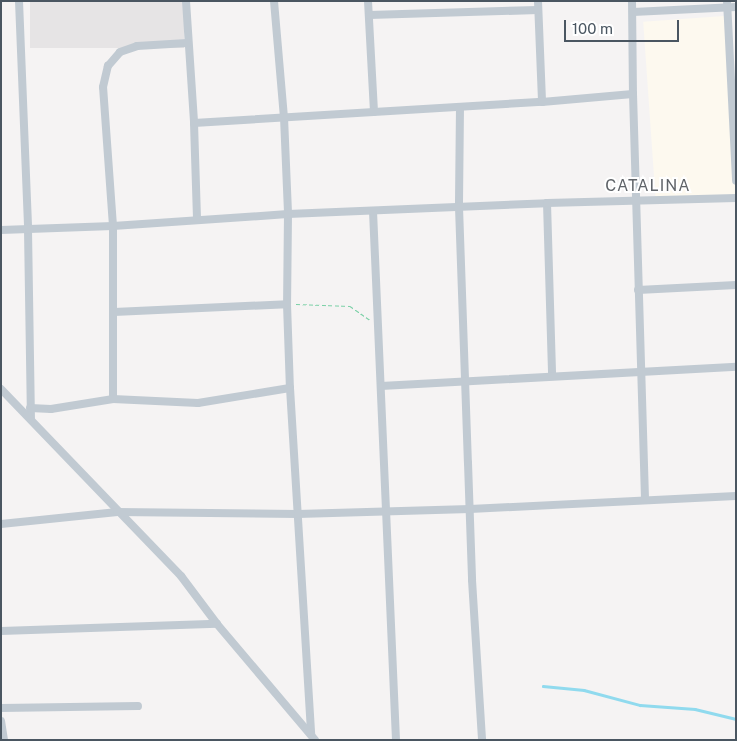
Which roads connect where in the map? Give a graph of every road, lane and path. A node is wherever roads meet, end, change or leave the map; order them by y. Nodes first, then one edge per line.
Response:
1 (20, 1) edge
2 (186, 1) edge
3 (274, 1) edge
4 (368, 1) edge
5 (632, 1) edge
6 (727, 4) edge
7 (538, 5) edge
8 (736, 7) edge
9 (633, 12) junction
10 (369, 15) junction
11 (187, 43) junction
12 (733, 91) edge
13 (633, 94) junction
14 (542, 102) junction
15 (460, 107) junction
16 (374, 112) junction
17 (284, 117) junction
18 (194, 123) junction
19 (736, 181) edge
20 (736, 198) edge
21 (638, 201) junction
22 (547, 202) junction
23 (459, 207) junction
24 (373, 211) junction
25 (288, 214) junction
26 (197, 220) junction
27 (113, 226) junction
28 (1, 230) edge
29 (28, 230) junction
30 (736, 285) edge
31 (638, 290) junction
32 (287, 304) junction
33 (114, 312) junction
34 (378, 326) junction
35 (736, 367) edge
36 (640, 371) junction
37 (552, 376) junction
38 (465, 382) junction
39 (381, 386) junction
40 (290, 388) junction
41 (1, 389) edge
42 (113, 399) junction
43 (30, 408) junction
44 (31, 418) junction
45 (736, 496) edge
46 (645, 500) junction
47 (470, 509) junction
48 (386, 510) junction
49 (117, 512) junction
50 (298, 514) junction
51 (1, 524) edge
52 (217, 624) junction
53 (1, 631) edge
54 (138, 706) dead end
55 (1, 708) edge
56 (1, 721) edge
57 (313, 737) edge
58 (4, 740) edge
59 (396, 740) edge
60 (482, 740) edge

1 - 29 street
2 - 11 street
3 - 17 street
4 - 10 street
5 - 9 street
6 - 8 street
6 - 9 street
6 - 12 street
7 - 10 street
7 - 14 street
9 - 13 street
10 - 16 street
11 - 18 street
11 - 27 street
12 - 19 street
13 - 14 street
13 - 21 street
14 - 15 street
15 - 16 street
15 - 23 street
16 - 17 street
17 - 18 street
17 - 25 street
18 - 26 street
20 - 21 street
21 - 22 street
21 - 31 street
22 - 23 street
22 - 37 street
23 - 24 street
23 - 38 street
24 - 25 street
24 - 34 street
25 - 26 street
25 - 32 street
26 - 27 street
27 - 29 street
27 - 33 street
28 - 29 street
29 - 43 street
30 - 31 street
31 - 36 street
32 - 33 street
32 - 34 path
32 - 40 street
33 - 42 street
34 - 39 street
35 - 36 street
36 - 37 street
36 - 46 street
37 - 38 street
38 - 39 street
38 - 47 street
39 - 48 street
40 - 42 street
40 - 50 street
41 - 44 street
42 - 43 street
43 - 44 street
44 - 49 street
45 - 46 street
46 - 47 street
47 - 48 street
47 - 60 street
48 - 50 street
48 - 59 street
49 - 50 street
49 - 51 street
49 - 52 street
50 - 57 street
52 - 53 street
52 - 57 street
54 - 55 street
56 - 58 street

